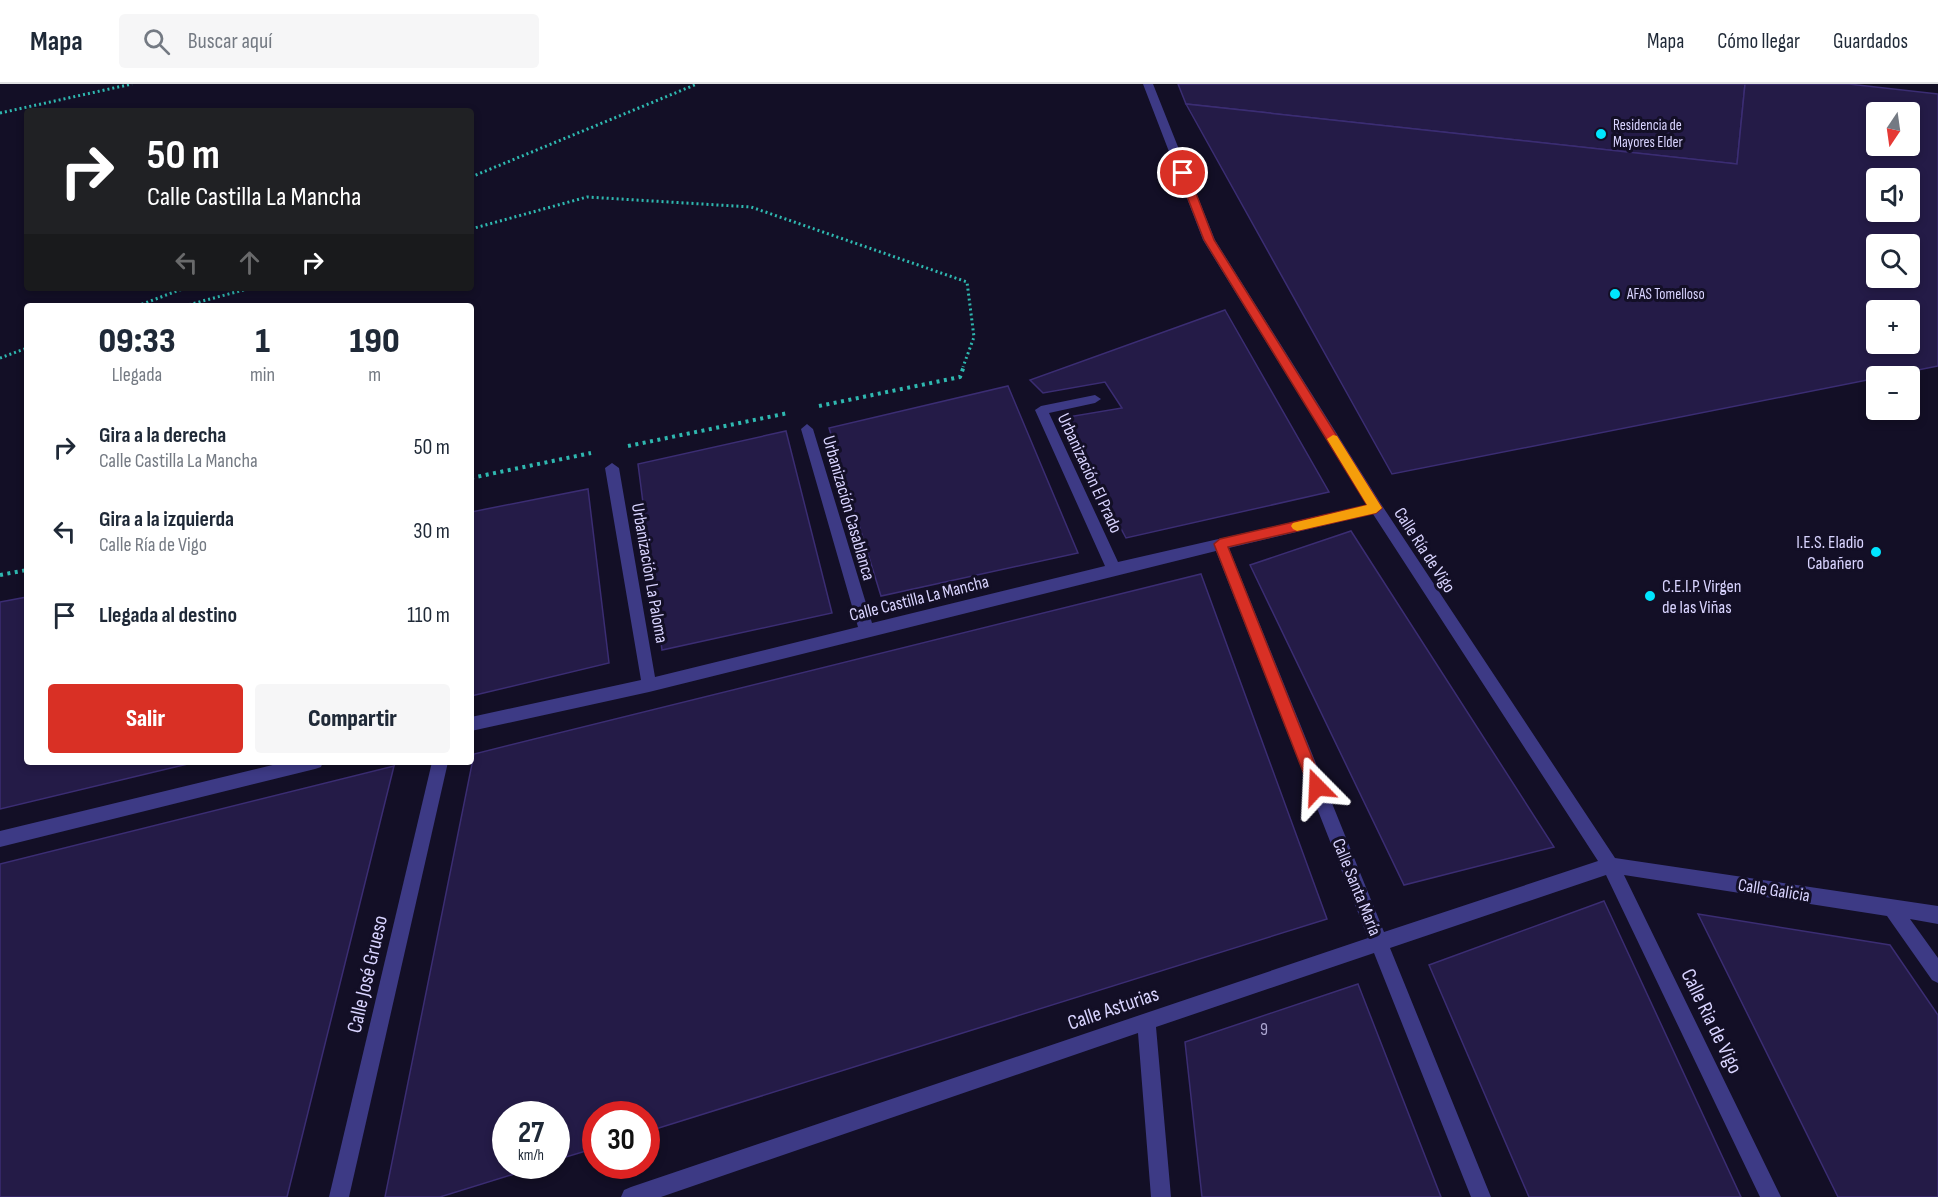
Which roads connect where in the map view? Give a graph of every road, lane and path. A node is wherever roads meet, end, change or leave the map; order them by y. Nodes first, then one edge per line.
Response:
1 (132, 84) edge
2 (697, 84) edge
3 (1148, 84) edge
4 (0, 113) edge
5 (474, 176) edge
6 (474, 228) edge
7 (177, 291) edge
8 (240, 291) edge
9 (145, 303) edge
10 (195, 303) edge
11 (24, 349) edge
12 (0, 358) edge
13 (1095, 399) dead end
14 (808, 408) dead end
15 (797, 411) dead end
16 (807, 429) dead end
17 (622, 447) dead end
18 (599, 452) dead end
19 (612, 468) dead end
20 (474, 477) edge
21 (1376, 508) junction
22 (1220, 544) junction
23 (1114, 569) junction
24 (24, 571) edge
25 (0, 575) edge
26 (867, 632) junction
27 (650, 685) junction
28 (474, 723) edge
29 (303, 765) edge
30 (439, 765) edge
31 (0, 839) edge
32 (1610, 865) junction
33 (1892, 908) junction
34 (1938, 915) edge
35 (1378, 942) junction
36 (1938, 974) edge
37 (1146, 1020) junction
38 (339, 1197) edge
39 (632, 1197) edge
40 (1161, 1197) edge
41 (1481, 1197) edge
42 (1771, 1197) edge

1 - 4 path
2 - 5 path
3 - 21 street, Calle Ría de Vigo
6 - 14 path
7 - 9 path
8 - 10 path
11 - 12 path
13 - 23 street, Urbanización El Prado
15 - 17 path
16 - 26 street, Urbanización Casablanca
18 - 20 path
19 - 27 street, Urbanización La Paloma
21 - 22 street, Calle Castilla La Mancha
21 - 32 street, Calle Ría de Vigo
22 - 23 street, Calle Castilla La Mancha
22 - 35 street, Calle Santa María
23 - 26 street, Calle Castilla La Mancha
24 - 25 path
26 - 27 street, Calle Castilla La Mancha
27 - 28 street, Calle Castilla La Mancha
29 - 31 street
30 - 38 street, Calle José Grueso
32 - 33 street, Calle Galicia
32 - 35 street, Calle Asturias
32 - 42 street, Calle Ria de Vigo
33 - 34 street, Calle Galicia
33 - 36 street
35 - 37 street, Calle Asturias
35 - 41 street, Calle Santa María
37 - 39 street, Calle Asturias
37 - 40 street

